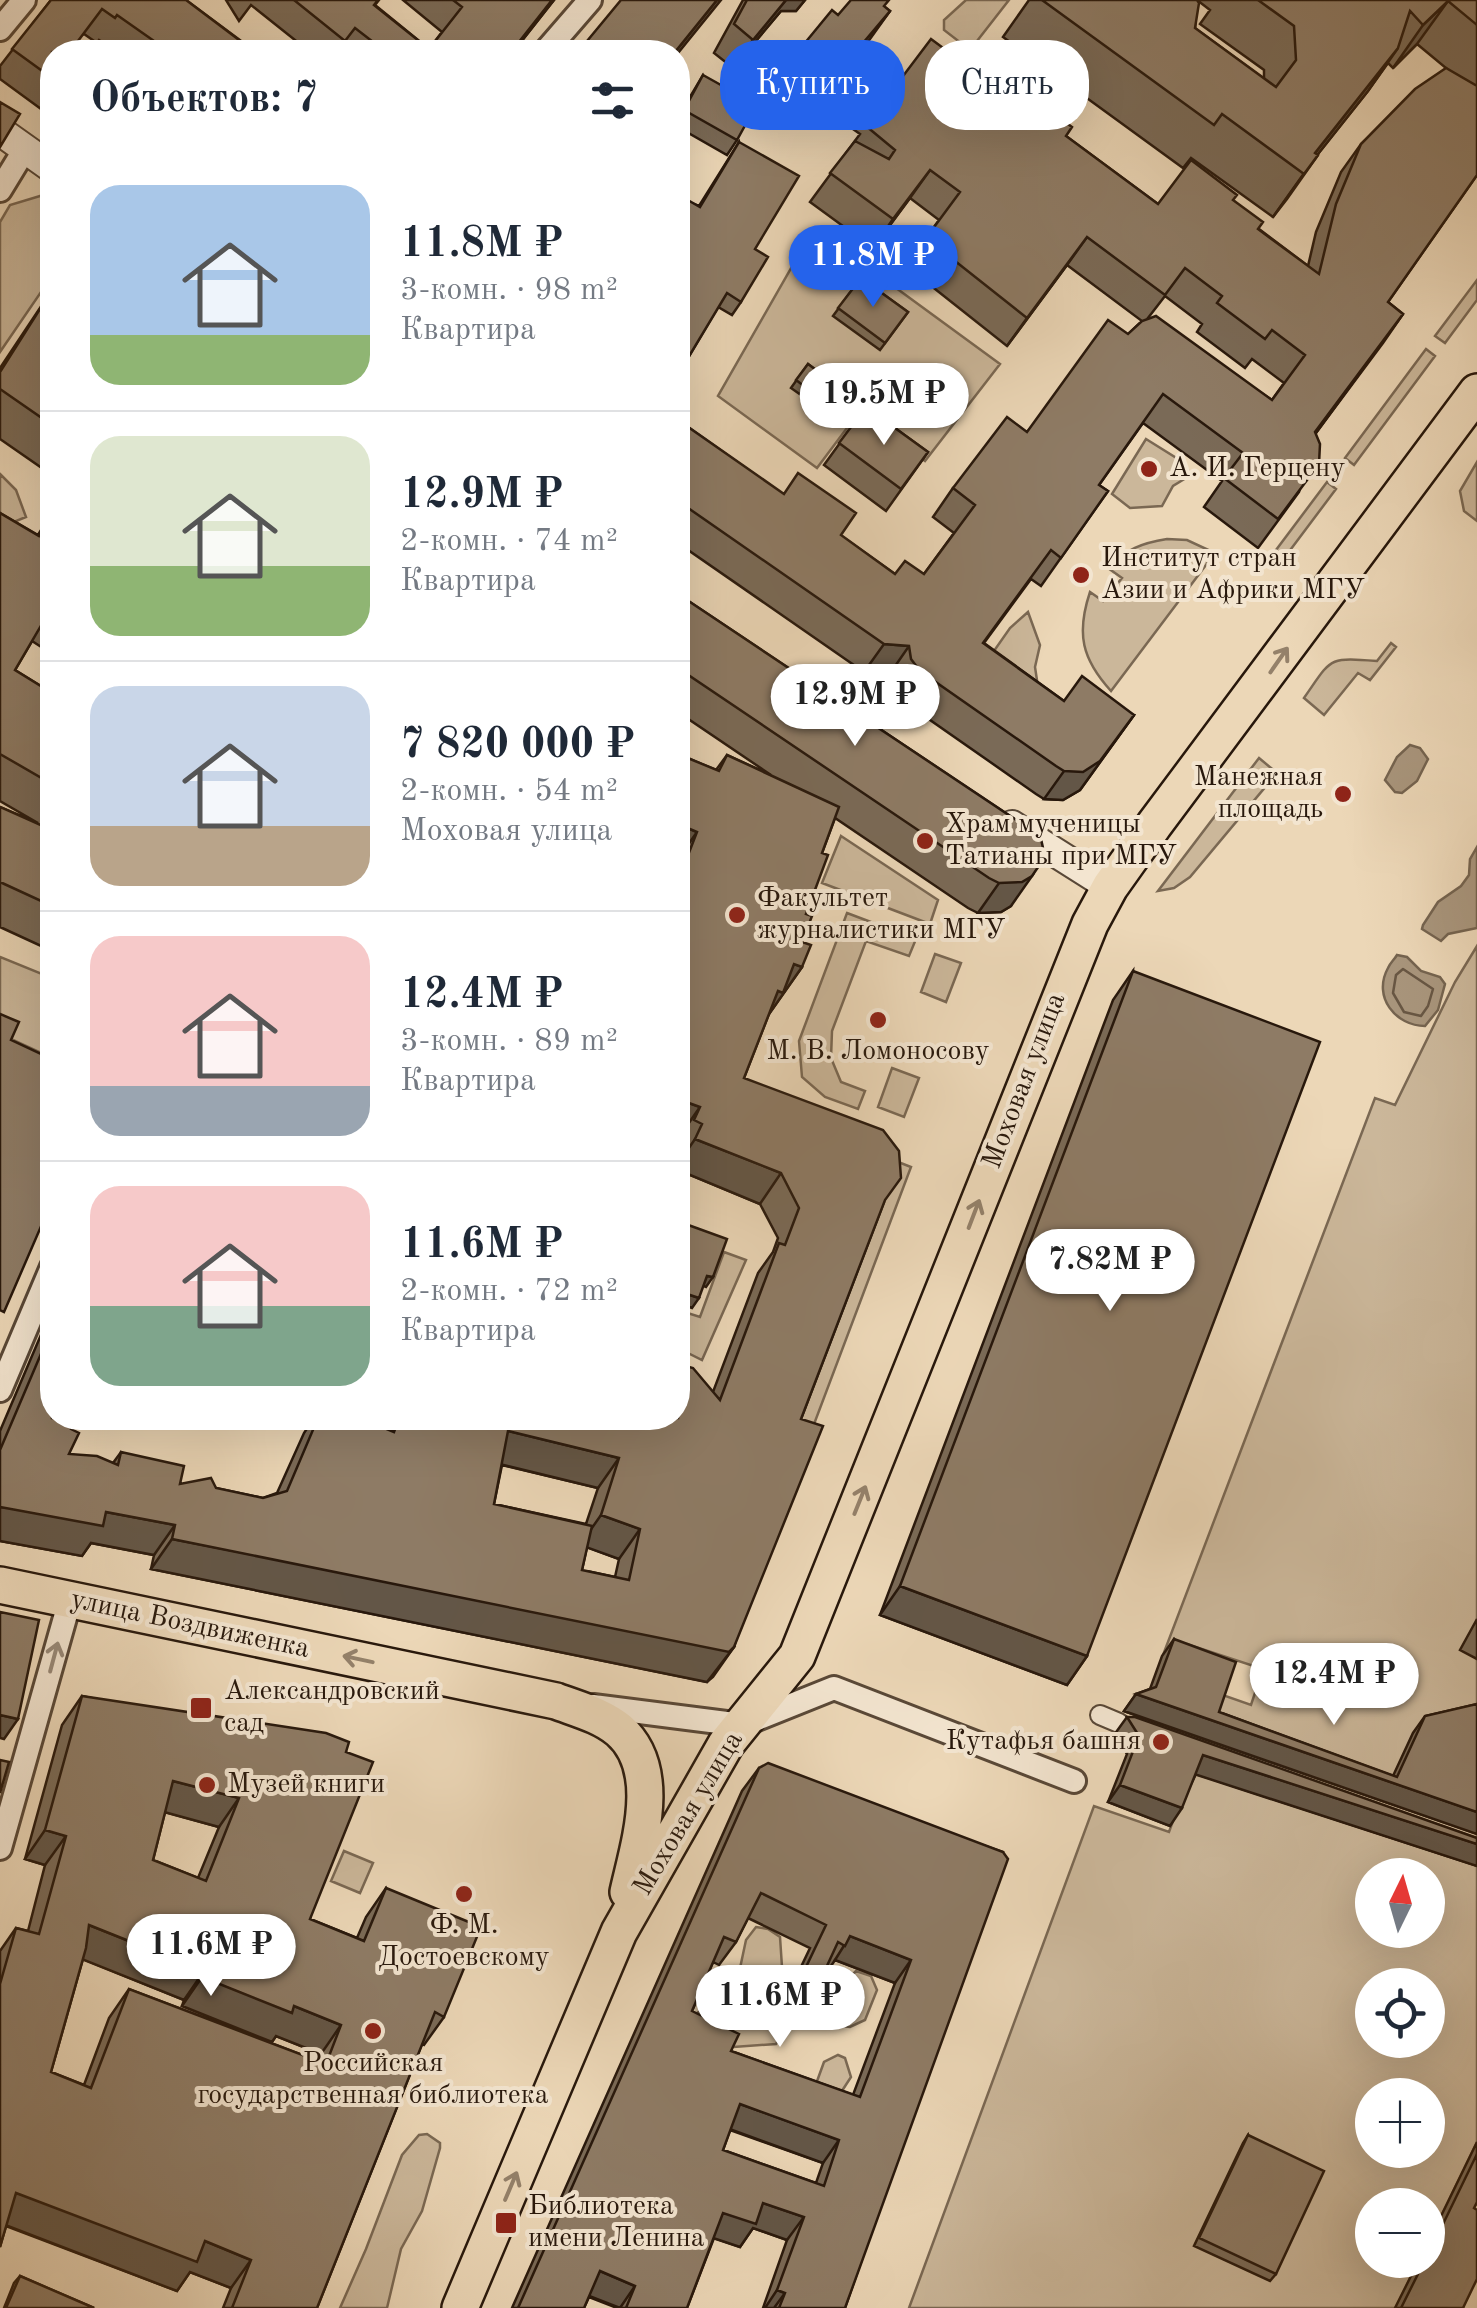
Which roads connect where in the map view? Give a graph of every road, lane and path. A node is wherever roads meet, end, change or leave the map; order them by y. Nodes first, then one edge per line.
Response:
1 (24, 0) edge
2 (590, 0) edge
3 (0, 28) edge
4 (556, 40) edge
5 (0, 131) edge
6 (25, 149) junction
7 (40, 160) edge
8 (0, 190) edge
9 (1477, 392) edge
10 (989, 809) edge
11 (1110, 887) junction
12 (40, 1295) edge
13 (0, 1390) edge
14 (0, 1585) edge
15 (70, 1600) junction
16 (556, 1701) junction
17 (1100, 1715) dead end
18 (1118, 1723) dead end
19 (742, 1725) junction
20 (1074, 1781) dead end
21 (645, 1806) joint
22 (0, 1848) edge
23 (619, 1932) junction
24 (460, 2308) edge

1 - 3 street
2 - 4 street
5 - 6 street
6 - 7 street
6 - 8 street
11 -> 9 main road, Моховая улица
10 - 11 street
19 -> 11 main road, Моховая улица
12 - 13 street
14 - 15 main road, улица Воздвиженка
16 -> 15 main road, улица Воздвиженка
22 -> 15 street
16 - 19 street, улица Воздвиженка
16 - 21 main road, улица Воздвиженка
17 - 18 street
19 - 20 street, улица Воздвиженка
19 - 23 main road, Моховая улица
21 - 23 main road, Моховая улица
24 -> 23 main road, Моховая улица

